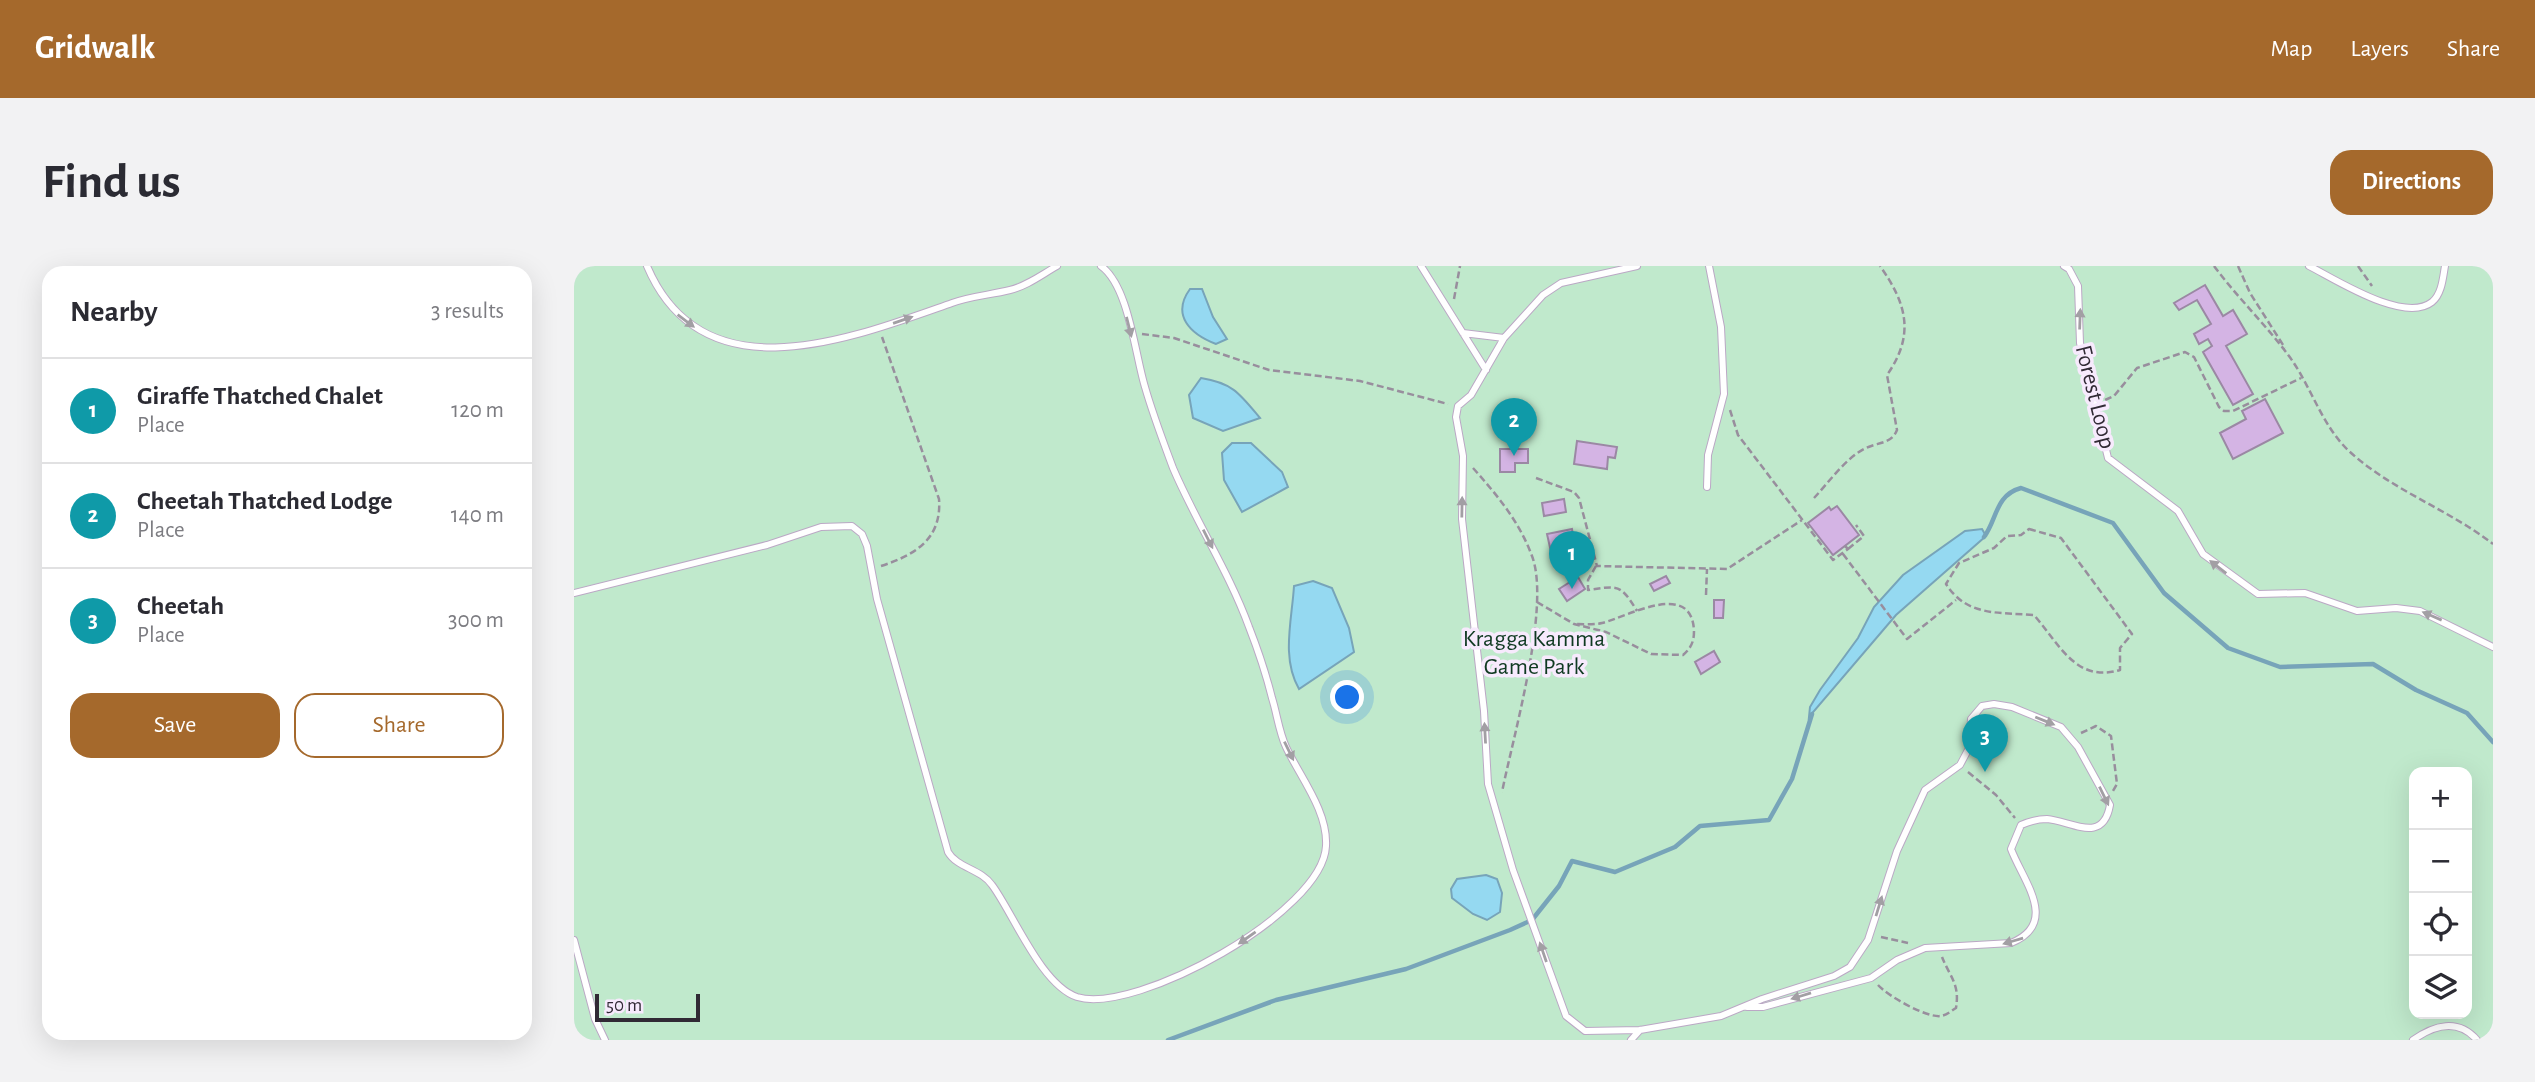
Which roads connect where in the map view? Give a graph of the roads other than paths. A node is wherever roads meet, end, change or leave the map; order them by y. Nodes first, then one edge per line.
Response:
1 (647, 266) edge
2 (1057, 266) edge
3 (1101, 266) edge
4 (1420, 266) edge
5 (1637, 266) edge
6 (1709, 266) edge
7 (2064, 266) edge
8 (2309, 266) edge
9 (2445, 266) edge
10 (1463, 333) junction
11 (1504, 338) junction
12 (1486, 370) junction
13 (1707, 487) dead end
14 (574, 593) edge
15 (2493, 647) edge
16 (574, 940) edge
17 (1850, 967) junction
18 (1856, 980) junction
19 (1746, 1007) junction
20 (1640, 1030) junction
21 (605, 1040) edge
22 (1631, 1040) edge
23 (2413, 1040) edge
24 (2477, 1040) edge

1 -> 2 lane
3 -> 14 lane
4 - 10 lane
5 - 11 lane
6 - 13 lane
15 -> 7 lane, Forest Loop
8 - 9 lane
10 - 11 lane
10 - 12 lane
11 - 12 lane
20 -> 12 lane
16 - 21 lane
17 - 18 lane
17 -> 18 lane
17 - 19 lane
18 -> 19 lane
19 - 20 lane
20 - 22 lane
23 - 24 lane

